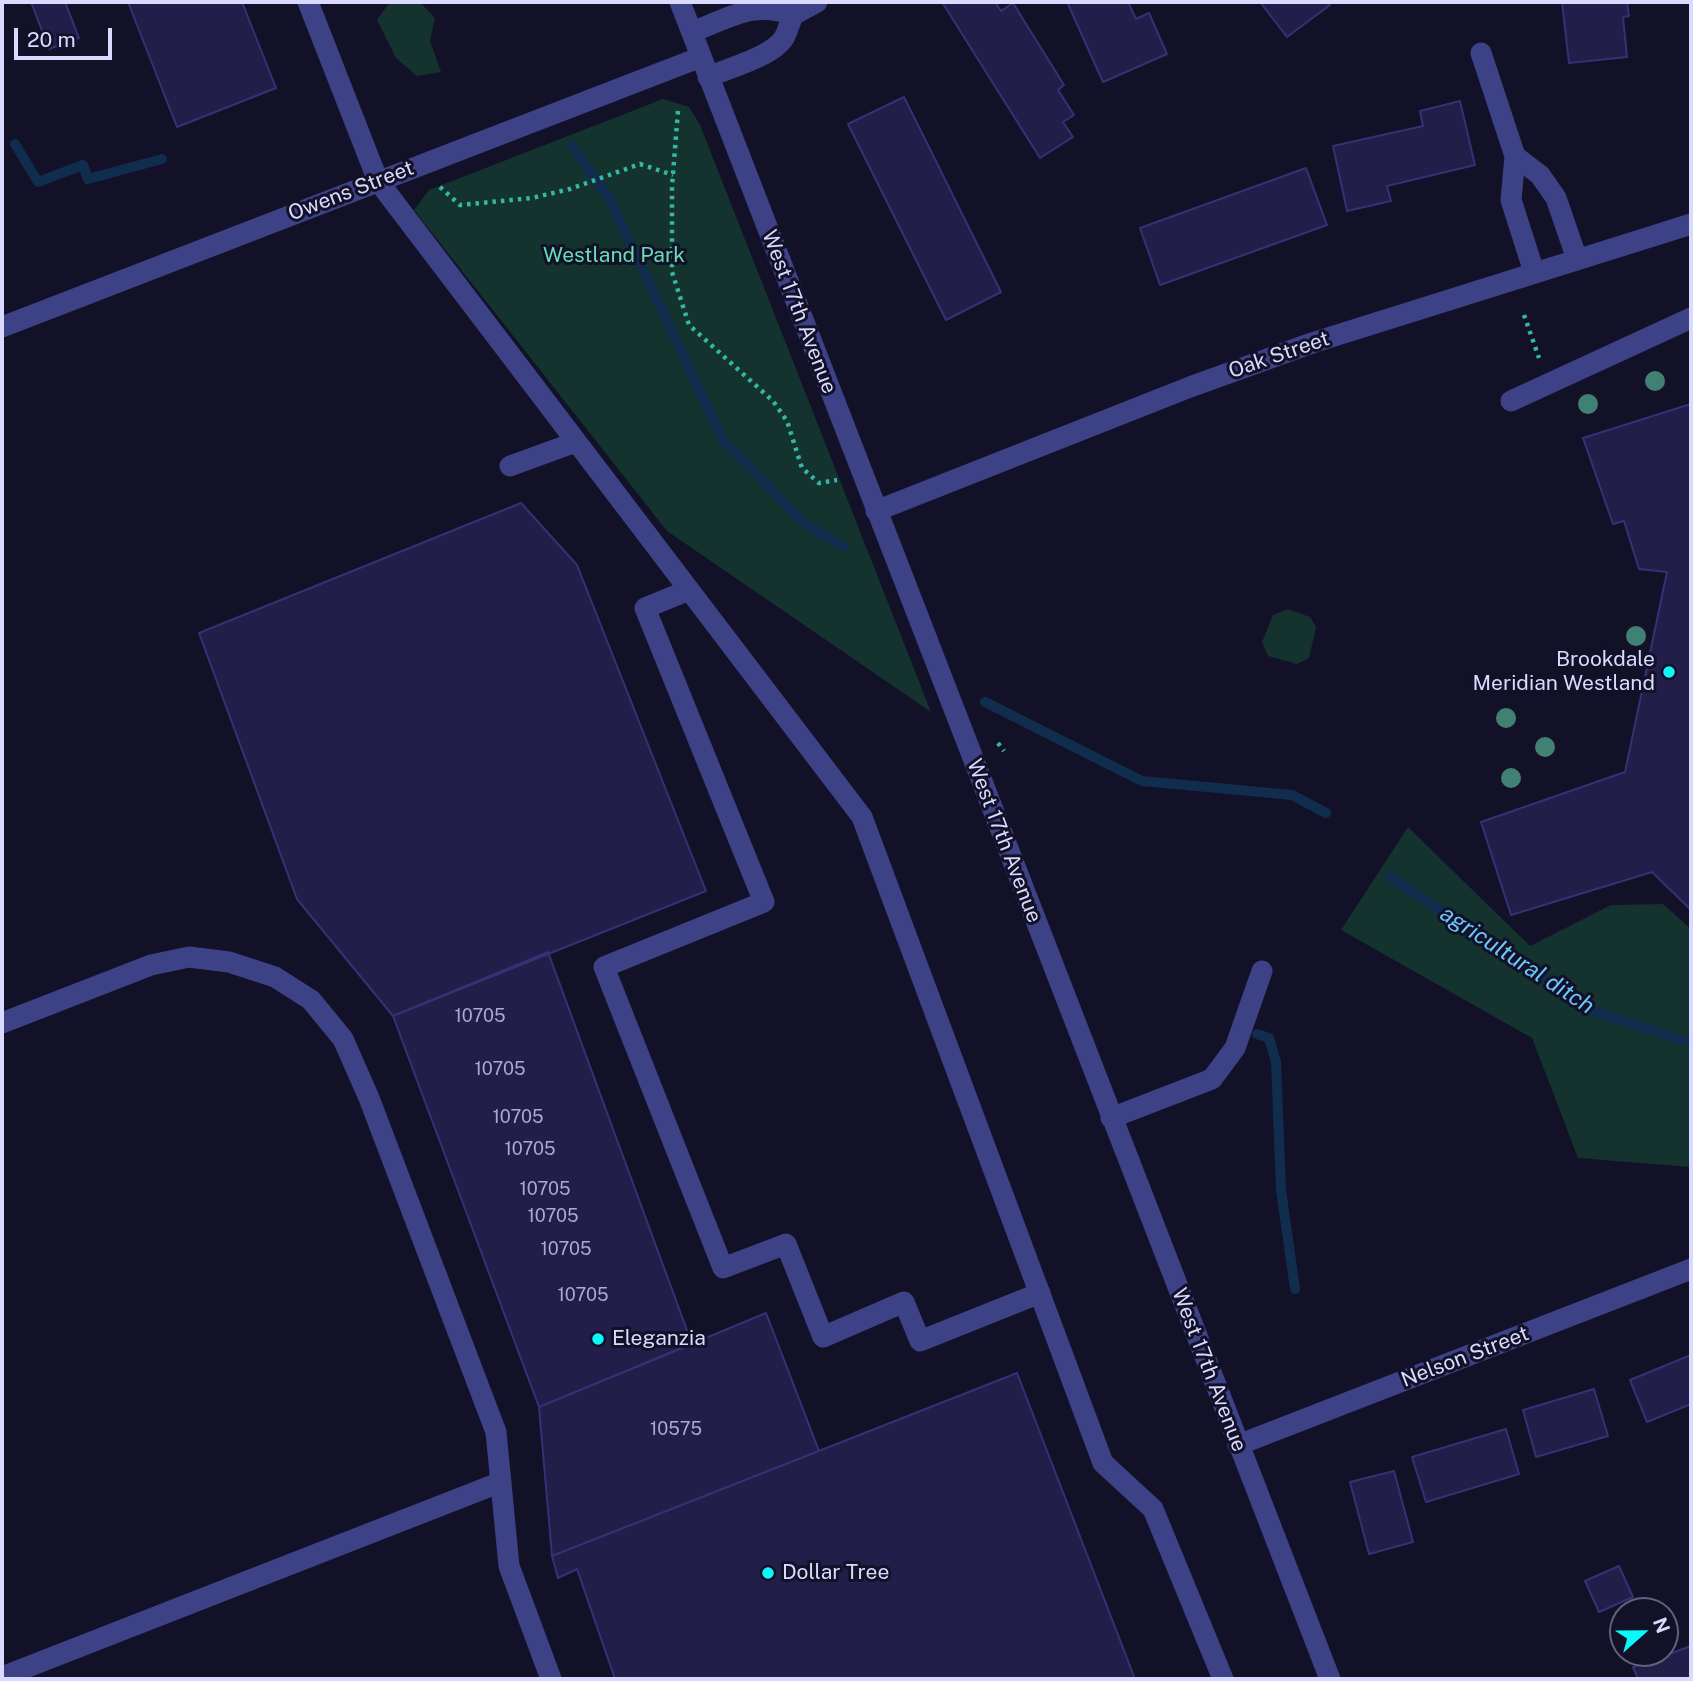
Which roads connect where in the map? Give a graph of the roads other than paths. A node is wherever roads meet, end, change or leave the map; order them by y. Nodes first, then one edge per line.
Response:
1 (308, 2) edge
2 (680, 2) edge
3 (817, 2) edge
4 (793, 15) junction
5 (692, 32) junction
6 (1481, 53) dead end
7 (705, 67) junction
8 (1515, 156) junction
9 (378, 181) junction
10 (1691, 224) edge
11 (1577, 258) junction
12 (1534, 272) junction
13 (1691, 318) edge
14 (2, 327) edge
15 (1511, 401) dead end
16 (576, 442) junction
17 (510, 466) dead end
18 (876, 512) junction
19 (689, 590) junction
20 (1262, 971) dead end
21 (2, 1023) edge
22 (1111, 1118) junction
23 (1691, 1269) edge
24 (1040, 1293) junction
25 (1238, 1445) junction
26 (501, 1482) junction
27 (2, 1678) edge
28 (551, 1679) edge
29 (1223, 1679) edge
30 (1330, 1679) edge

1 - 9 street
2 - 5 street, West 17th Avenue
3 - 4 street
4 - 5 street
4 - 7 street, Owens Street
5 - 7 street, West 17th Avenue
6 - 8 street
7 - 9 street, Owens Street
7 - 18 street, West 17th Avenue
8 - 11 street
8 - 12 street
9 - 14 street, Owens Street
9 - 16 street
10 - 11 street, Oak Street
11 - 12 street, Oak Street
12 - 18 street, Oak Street
13 - 15 street
16 - 17 street
16 - 19 street
18 - 22 street, West 17th Avenue
19 - 24 street
19 - 24 street
20 - 22 street
21 - 26 street
22 - 25 street, West 17th Avenue
23 - 25 street, Nelson Street
24 - 29 street
25 - 30 street, West 17th Avenue
26 - 27 street
26 - 28 street

